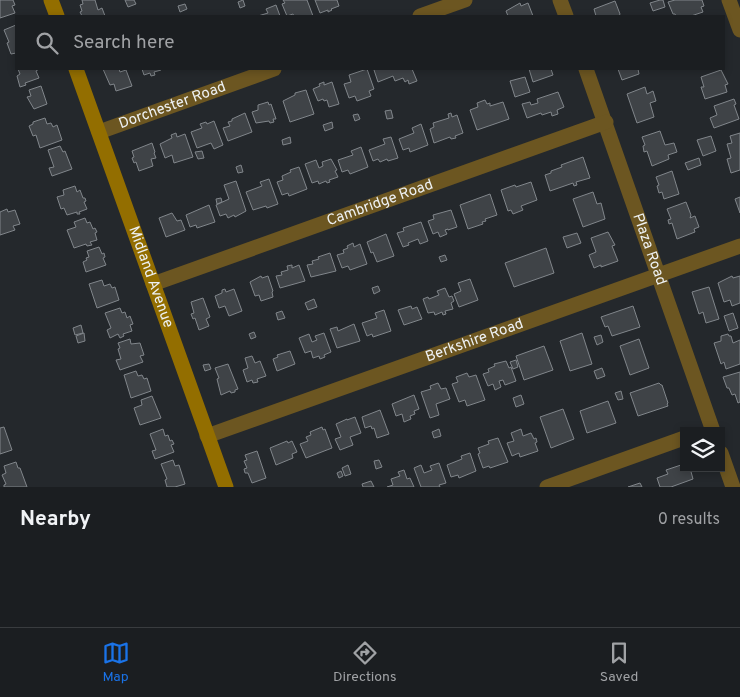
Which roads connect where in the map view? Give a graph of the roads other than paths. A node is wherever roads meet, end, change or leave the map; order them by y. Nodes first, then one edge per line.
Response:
1 (51, 0) edge
2 (465, 0) edge
3 (560, 0) edge
4 (730, 0) edge
5 (56, 15) edge
6 (423, 15) edge
7 (566, 15) edge
8 (740, 30) edge
9 (76, 70) edge
10 (271, 70) edge
11 (586, 70) edge
12 (606, 122) junction
13 (99, 132) junction
14 (740, 246) edge
15 (659, 276) junction
16 (153, 284) junction
17 (709, 427) edge
18 (207, 436) junction
19 (680, 439) edge
20 (725, 464) edge
21 (226, 487) edge
22 (547, 487) edge
23 (733, 487) edge

1 - 5 street
2 - 6 street
3 - 7 street
4 - 8 street
9 - 13 street, Midland Avenue
10 - 13 street, Dorchester Road
11 - 12 street, Plaza Road
12 - 15 street, Plaza Road
12 - 16 street, Cambridge Road
13 - 16 street, Midland Avenue
14 - 15 street, Berkshire Road
15 - 17 street, Plaza Road
15 - 18 street, Berkshire Road
16 - 18 street, Midland Avenue
18 - 21 street, Midland Avenue
19 - 22 street
20 - 23 street

